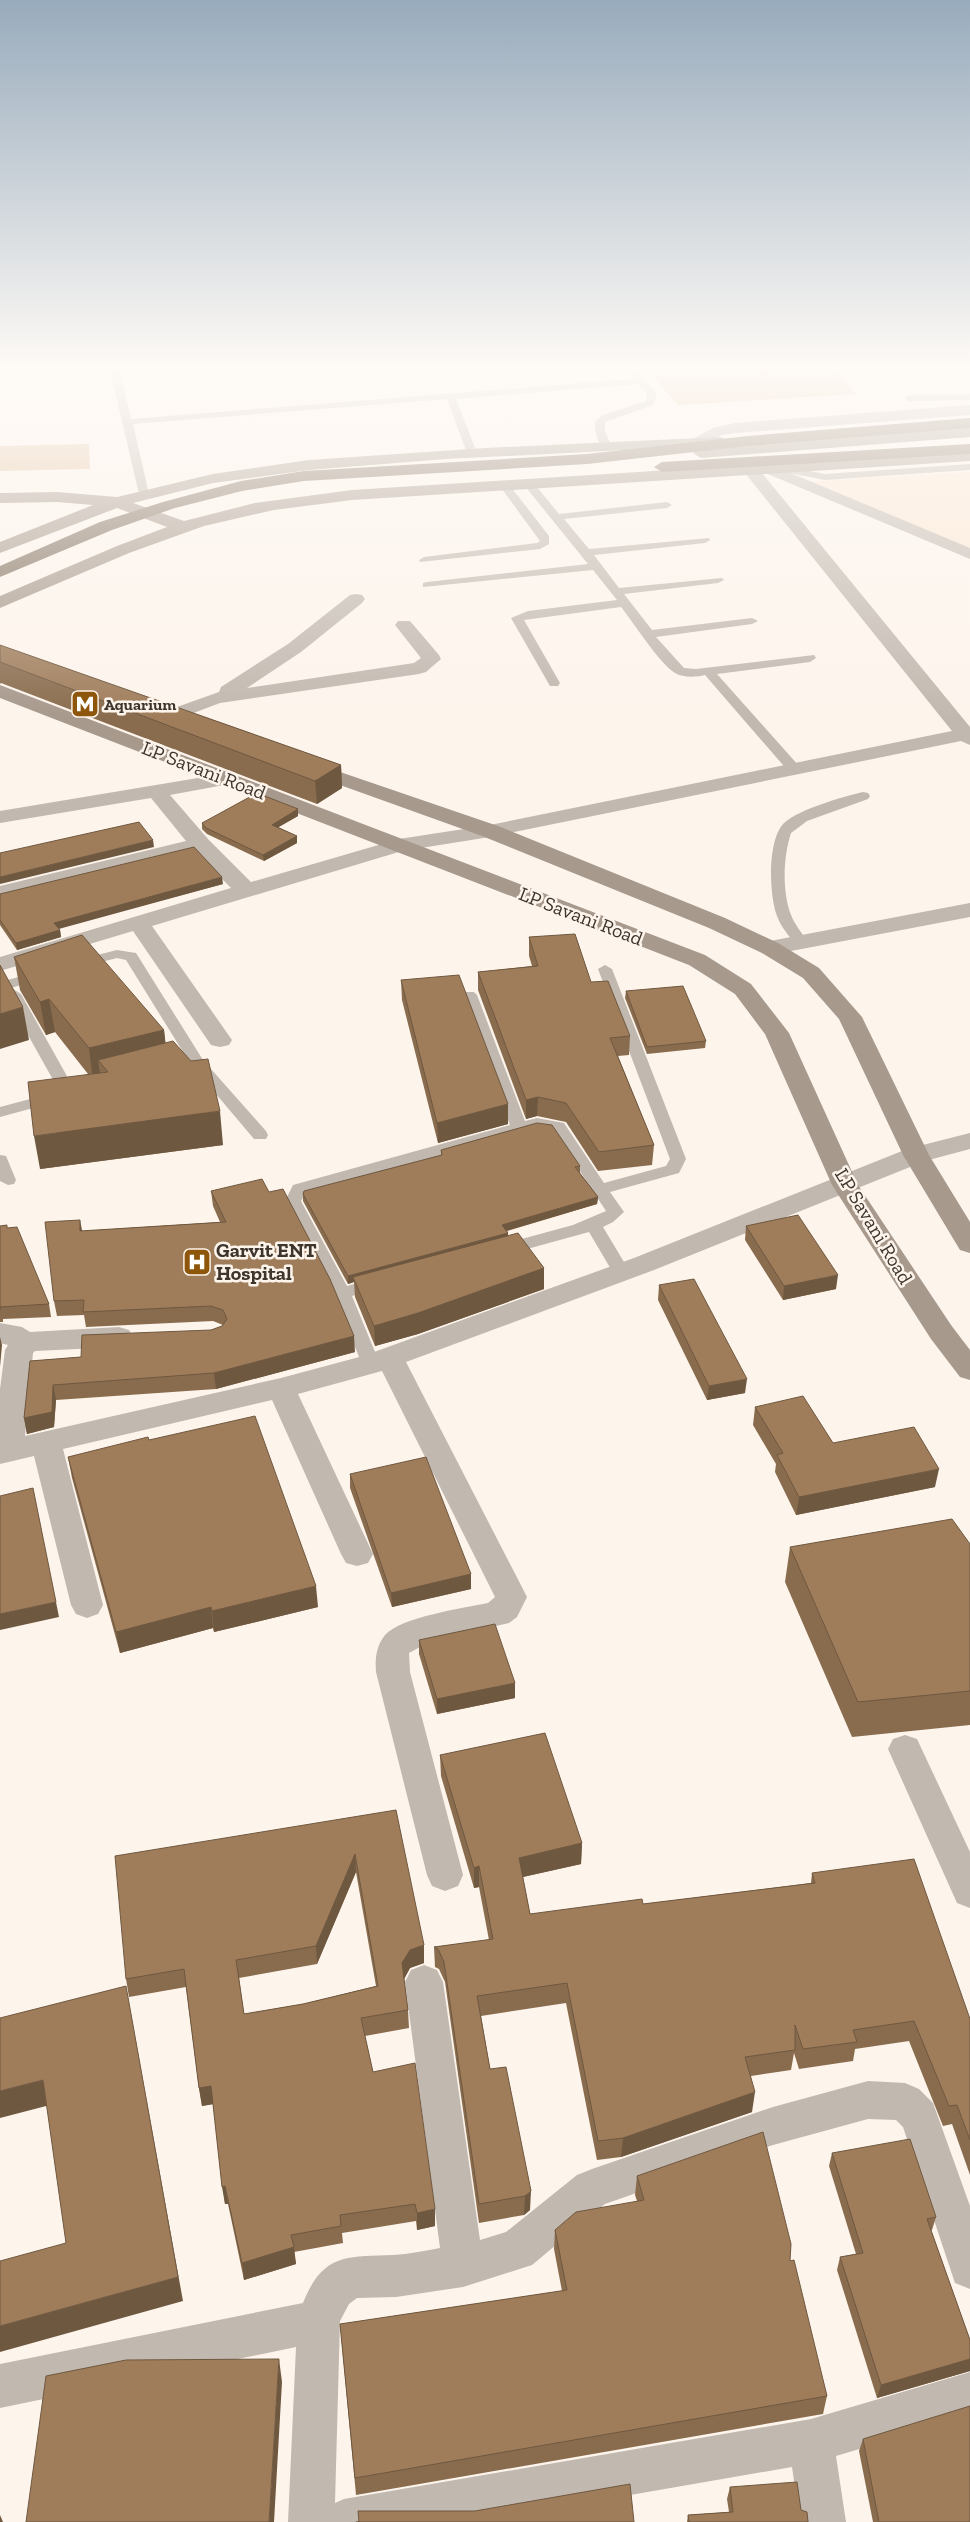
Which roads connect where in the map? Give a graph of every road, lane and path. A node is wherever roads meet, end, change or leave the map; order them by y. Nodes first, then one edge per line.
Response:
1 (528, 483) edge
2 (142, 484) edge
3 (192, 484) edge
4 (256, 484) edge
5 (338, 484) edge
6 (520, 484) edge
7 (778, 484) edge
8 (801, 484) edge
9 (504, 485) junction
10 (144, 494) junction
11 (0, 498) edge
12 (116, 502) junction
13 (667, 505) dead end
14 (556, 517) junction
15 (184, 527) junction
16 (705, 540) dead end
17 (0, 548) edge
18 (586, 553) junction
19 (970, 554) edge
20 (424, 560) dead end
21 (596, 566) junction
22 (0, 572) edge
23 (718, 580) dead end
24 (0, 586) edge
25 (427, 586) dead end
26 (620, 598) junction
27 (356, 599) dead end
28 (0, 603) edge
29 (752, 621) dead end
30 (404, 625) dead end
31 (649, 634) junction
32 (810, 658) dead end
33 (709, 672) junction
34 (554, 683) dead end
35 (0, 691) edge
36 (216, 698) junction
37 (158, 714) joint
38 (195, 727) edge
39 (968, 736) edge
40 (287, 759) edge
41 (794, 769) junction
42 (228, 779) junction
43 (156, 791) junction
44 (863, 796) dead end
45 (0, 817) edge
46 (490, 831) junction
47 (200, 844) junction
48 (399, 845) junction
49 (246, 890) junction
50 (0, 893) edge
51 (970, 910) edge
52 (138, 922) junction
53 (802, 942) junction
54 (770, 948) junction
55 (0, 964) edge
56 (604, 969) dead end
57 (4, 986) edge
58 (469, 995) edge
59 (220, 1040) dead end
60 (197, 1062) junction
61 (160, 1071) edge
62 (88, 1090) edge
63 (69, 1094) junction
64 (0, 1112) edge
65 (520, 1128) junction
66 (260, 1135) dead end
67 (970, 1141) edge
68 (916, 1155) junction
69 (0, 1160) edge
70 (8, 1180) dead end
71 (845, 1185) junction
72 (599, 1190) junction
73 (593, 1225) junction
74 (970, 1244) edge
75 (487, 1254) edge
76 (621, 1272) junction
77 (390, 1280) edge
78 (342, 1293) junction
79 (146, 1336) edge
80 (13, 1338) edge
81 (380, 1361) junction
82 (970, 1370) edge
83 (281, 1388) junction
84 (46, 1443) junction
85 (4, 1451) edge
86 (357, 1554) dead end
87 (87, 1605) dead end
88 (906, 1749) dead end
89 (445, 1875) dead end
90 (970, 1892) edge
91 (424, 1982) dead end
92 (463, 2266) junction
93 (970, 2268) edge
94 (319, 2321) junction
95 (0, 2386) edge
96 (970, 2394) edge
97 (811, 2441) junction
98 (311, 2522) edge
99 (344, 2522) edge
100 (823, 2522) edge

1 - 14 lane
2 - 10 lane
3 - 10 main road
4 - 22 highway
5 - 24 highway
6 - 9 main road
7 - 39 street
8 - 19 street
9 - 15 main road
9 - 20 lane
10 - 12 main road
11 - 12 main road
12 - 15 main road
12 - 17 main road
13 - 14 lane
14 - 18 lane
15 - 28 main road
16 - 18 lane
18 - 21 lane
21 - 25 lane
21 - 26 lane
23 - 26 lane
26 - 31 lane
26 - 34 lane
27 - 36 street
29 - 31 lane
30 - 36 street
31 - 33 lane
32 - 33 lane
33 - 41 lane
35 - 42 main road, LP Savani Road
36 - 37 street
37 - 38 main road, LP Savani Road
39 - 41 street
40 - 46 main road, LP Savani Road
41 - 46 street
42 - 43 street
42 - 48 main road, LP Savani Road
43 - 45 street
43 - 47 street
44 - 53 lane
46 - 48 street
46 - 54 main road, LP Savani Road
47 - 49 street
47 - 50 street
48 - 49 street
48 - 71 main road, LP Savani Road
49 - 52 street
51 - 53 street
52 - 55 street
52 - 59 street
53 - 54 street
54 - 68 main road, LP Savani Road
56 - 72 lane
57 - 60 lane
57 - 63 lane
58 - 65 lane
60 - 61 lane
60 - 66 lane
62 - 63 lane
63 - 64 lane
65 - 72 lane
65 - 78 lane
67 - 68 street
68 - 71 street
68 - 74 main road, LP Savani Road
69 - 70 lane
71 - 76 street
71 - 82 main road, LP Savani Road
72 - 73 lane
73 - 75 lane
73 - 76 lane
76 - 81 street
77 - 78 lane
78 - 81 lane
79 - 80 street
80 - 85 street
81 - 83 street
81 - 89 street
83 - 84 street
83 - 86 street
84 - 85 street
84 - 87 street
88 - 90 street
91 - 92 street
92 - 93 street
92 - 94 street
94 - 95 street
94 - 98 street
96 - 97 street
97 - 99 street
97 - 100 street

